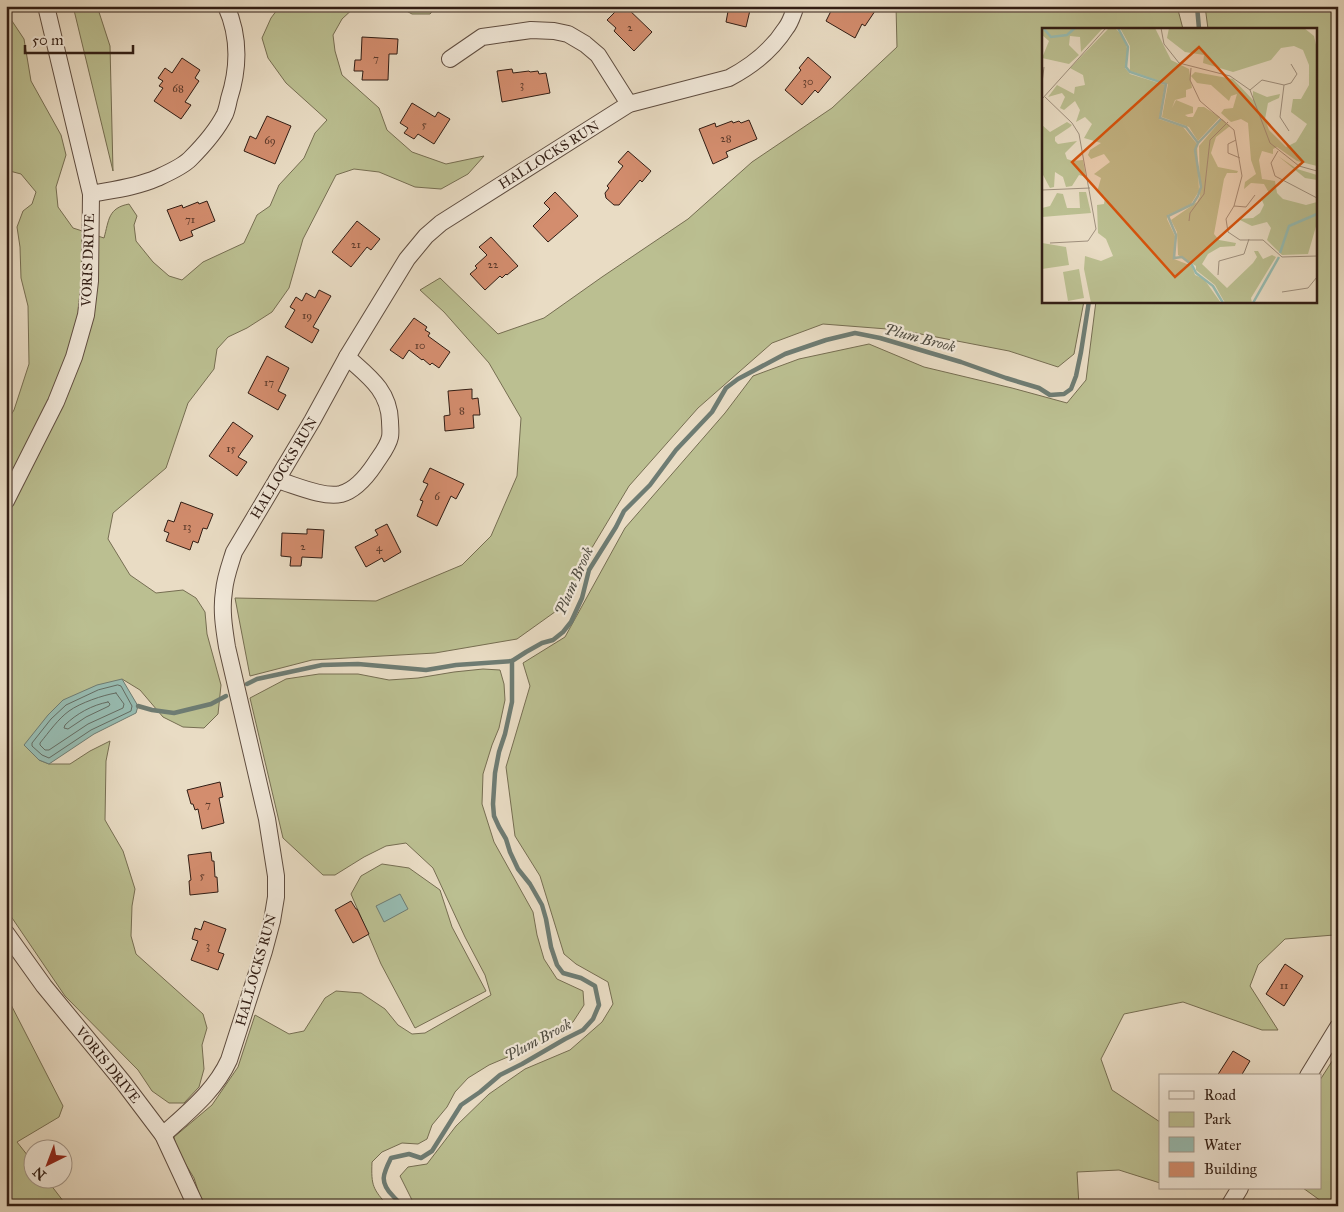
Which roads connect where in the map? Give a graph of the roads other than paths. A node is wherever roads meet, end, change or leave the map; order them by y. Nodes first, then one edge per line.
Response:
1 (46, 6) edge
2 (226, 6) edge
3 (796, 6) edge
4 (450, 59) dead end
5 (629, 104) junction
6 (91, 194) junction
7 (347, 357) junction
8 (277, 480) junction
9 (6, 501) edge
10 (6, 933) edge
11 (1338, 1027) edge
12 (1309, 1074) edge
13 (163, 1135) junction
14 (1239, 1190) edge
15 (196, 1206) edge
16 (1229, 1206) edge

1 - 6 street, VORIS DRIVE
2 - 6 street
3 - 5 street, HALLOCKS RUN
4 - 5 street
5 - 7 street, HALLOCKS RUN
6 - 9 street, VORIS DRIVE
7 - 8 street, HALLOCKS RUN
7 - 8 street
8 - 13 street, HALLOCKS RUN
10 - 13 street, VORIS DRIVE
11 - 12 street
13 - 15 street, VORIS DRIVE
14 - 16 street

